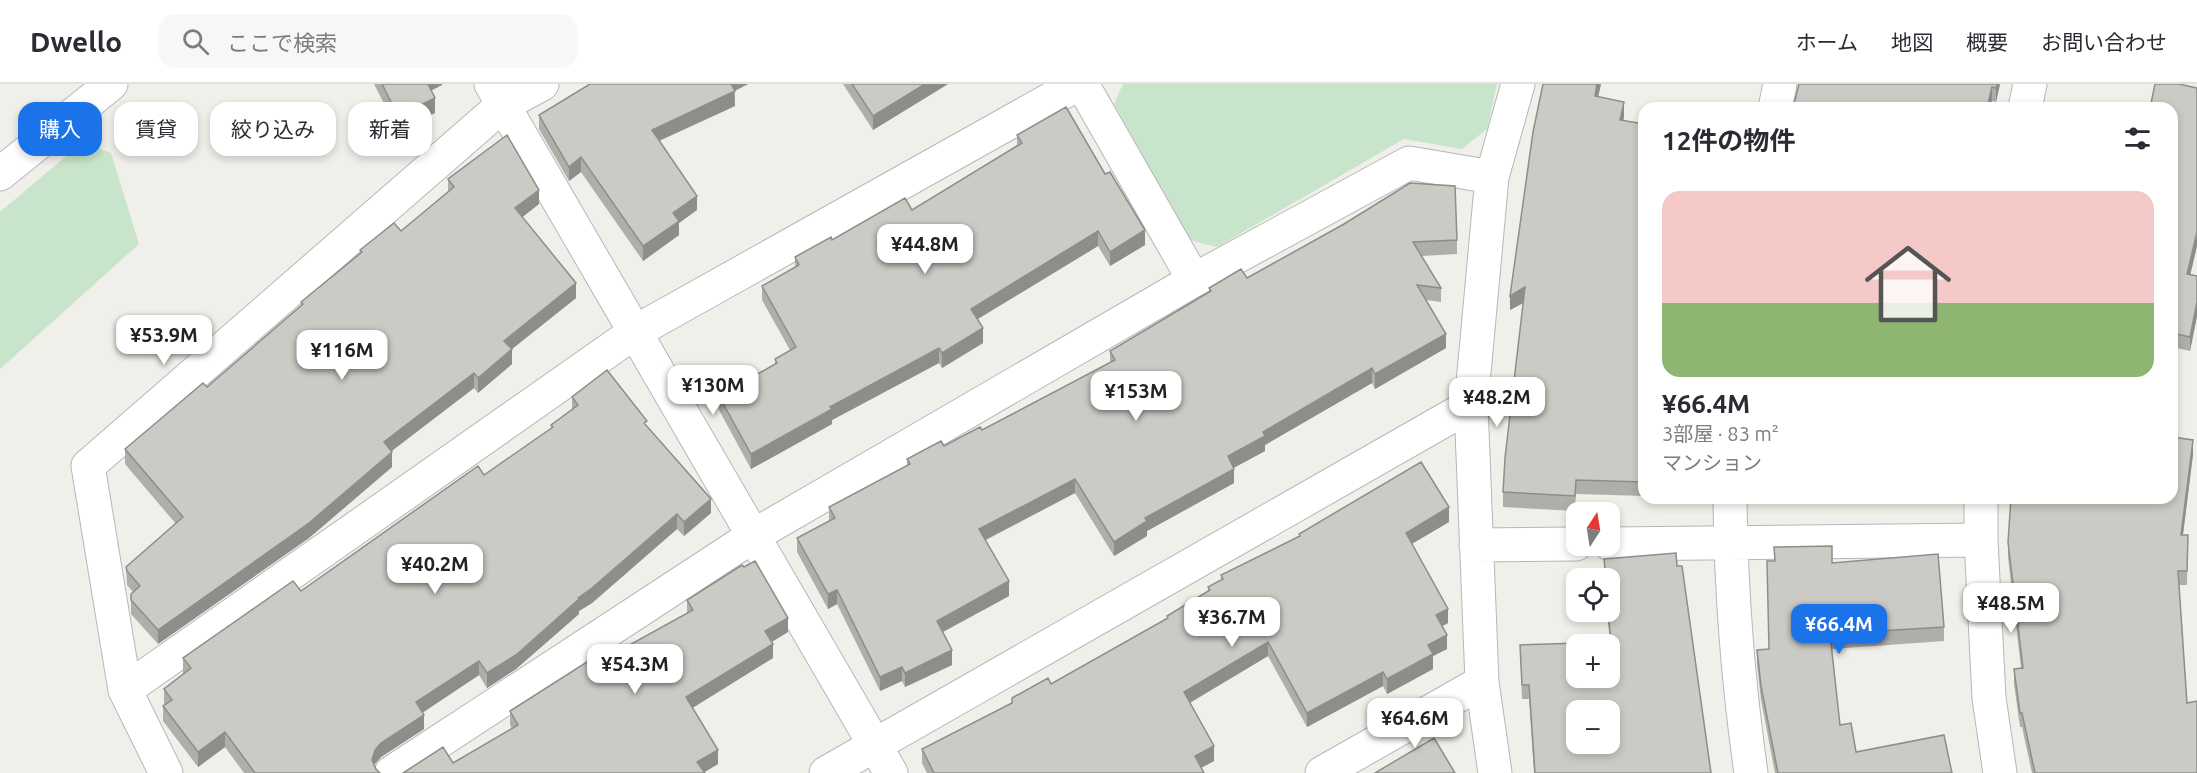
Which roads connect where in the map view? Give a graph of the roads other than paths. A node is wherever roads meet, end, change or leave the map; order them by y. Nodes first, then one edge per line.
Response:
1 (111, 84) edge
2 (542, 84) edge
3 (1080, 84) edge
4 (1518, 84) edge
5 (1780, 84) edge
6 (2030, 84) edge
7 (497, 95) edge
8 (1776, 102) edge
9 (2026, 102) edge
10 (0, 174) edge
11 (1492, 177) junction
12 (1194, 280) junction
13 (635, 332) junction
14 (1471, 405) junction
15 (1730, 504) edge
16 (1981, 504) edge
17 (753, 536) junction
18 (1980, 540) junction
19 (1730, 542) junction
20 (1566, 544) edge
21 (1620, 544) edge
22 (1476, 545) junction
23 (1482, 682) junction
24 (125, 690) junction
25 (883, 759) edge
26 (166, 773) edge
27 (391, 773) edge
28 (826, 773) edge
29 (1322, 773) edge
30 (1495, 773) edge
31 (1751, 773) edge
32 (2000, 773) edge

1 - 10 street
2 - 7 street
3 - 12 street
3 - 13 street
4 - 11 street
5 - 8 street
6 - 9 street
7 - 13 street
7 - 24 street
11 - 12 street
11 - 14 street
12 - 17 street
13 - 17 street
13 - 24 street
14 - 22 street
14 - 25 street
15 - 19 street
16 - 18 street
17 - 25 street
17 - 27 street
18 - 19 street
18 - 32 street
19 - 21 street
19 - 31 street
20 - 22 street
22 - 23 street
23 - 29 street
23 - 30 street
24 - 26 street
25 - 28 street

